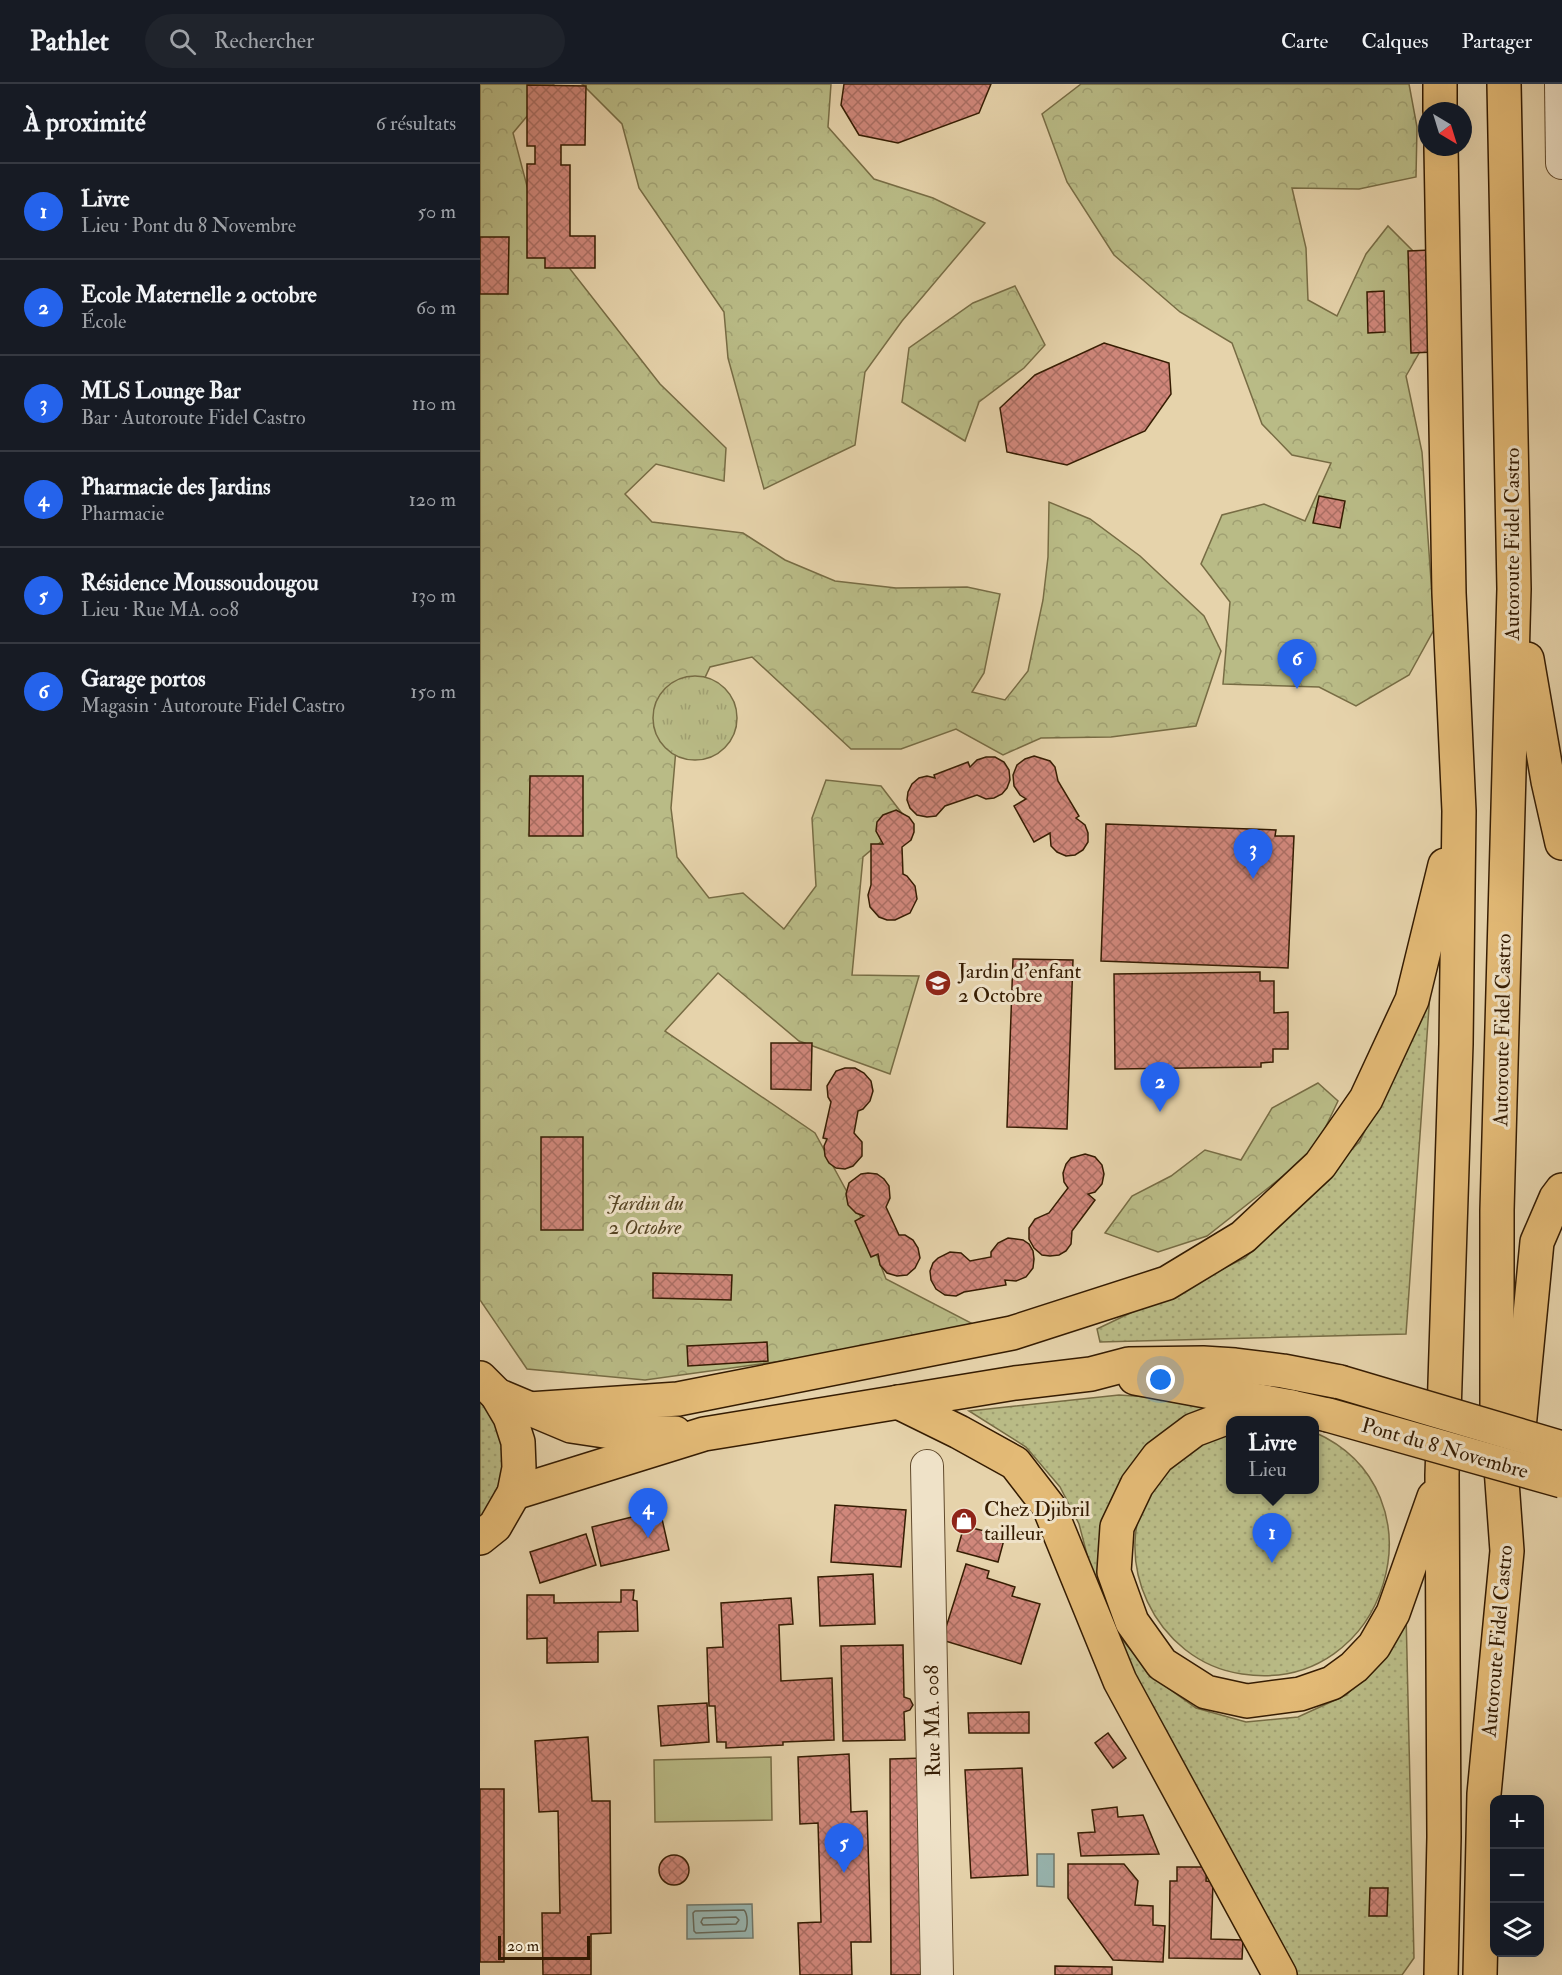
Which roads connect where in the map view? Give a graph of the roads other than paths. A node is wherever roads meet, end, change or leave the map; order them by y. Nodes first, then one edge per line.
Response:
1 (1440, 84) edge
2 (1504, 84) edge
3 (1561, 84) edge
4 (1440, 102) edge
5 (1441, 156) edge
6 (1562, 163) edge
7 (1514, 589) junction
8 (1459, 811) junction
9 (1562, 843) edge
10 (1562, 1190) edge
11 (1091, 1374) junction
12 (488, 1387) edge
13 (898, 1402) junction
14 (1292, 1407) junction
15 (529, 1409) junction
16 (1231, 1416) edge
17 (1226, 1418) edge
18 (704, 1434) junction
19 (1562, 1448) edge
20 (927, 1466) dead end
21 (1442, 1475) junction
22 (1562, 1481) edge
23 (514, 1493) junction
24 (480, 1538) edge
25 (1507, 1551) junction
26 (937, 1975) edge
27 (1280, 1975) edge
28 (1441, 1975) edge
29 (1480, 1975) edge

1 - 4 main road
2 - 7 main road, Autoroute Fidel Castro
3 - 6 street
5 - 8 main road
7 - 9 main road
7 - 25 main road, Autoroute Fidel Castro
8 - 15 main road
8 - 21 main road
10 - 25 main road
11 - 13 main road
11 - 14 main road, Pont du 8 Novembre
11 - 19 main road, Pont du 8 Novembre, bridge
12 - 15 main road
12 - 23 main road
13 - 18 main road
13 - 27 main road
14 - 16 main road
14 - 22 main road, Pont du 8 Novembre, bridge
15 - 18 main road
17 - 21 main road
18 - 23 main road
20 - 26 street, Rue MA. 008
21 - 28 main road
23 - 24 main road
25 - 29 main road, Autoroute Fidel Castro

